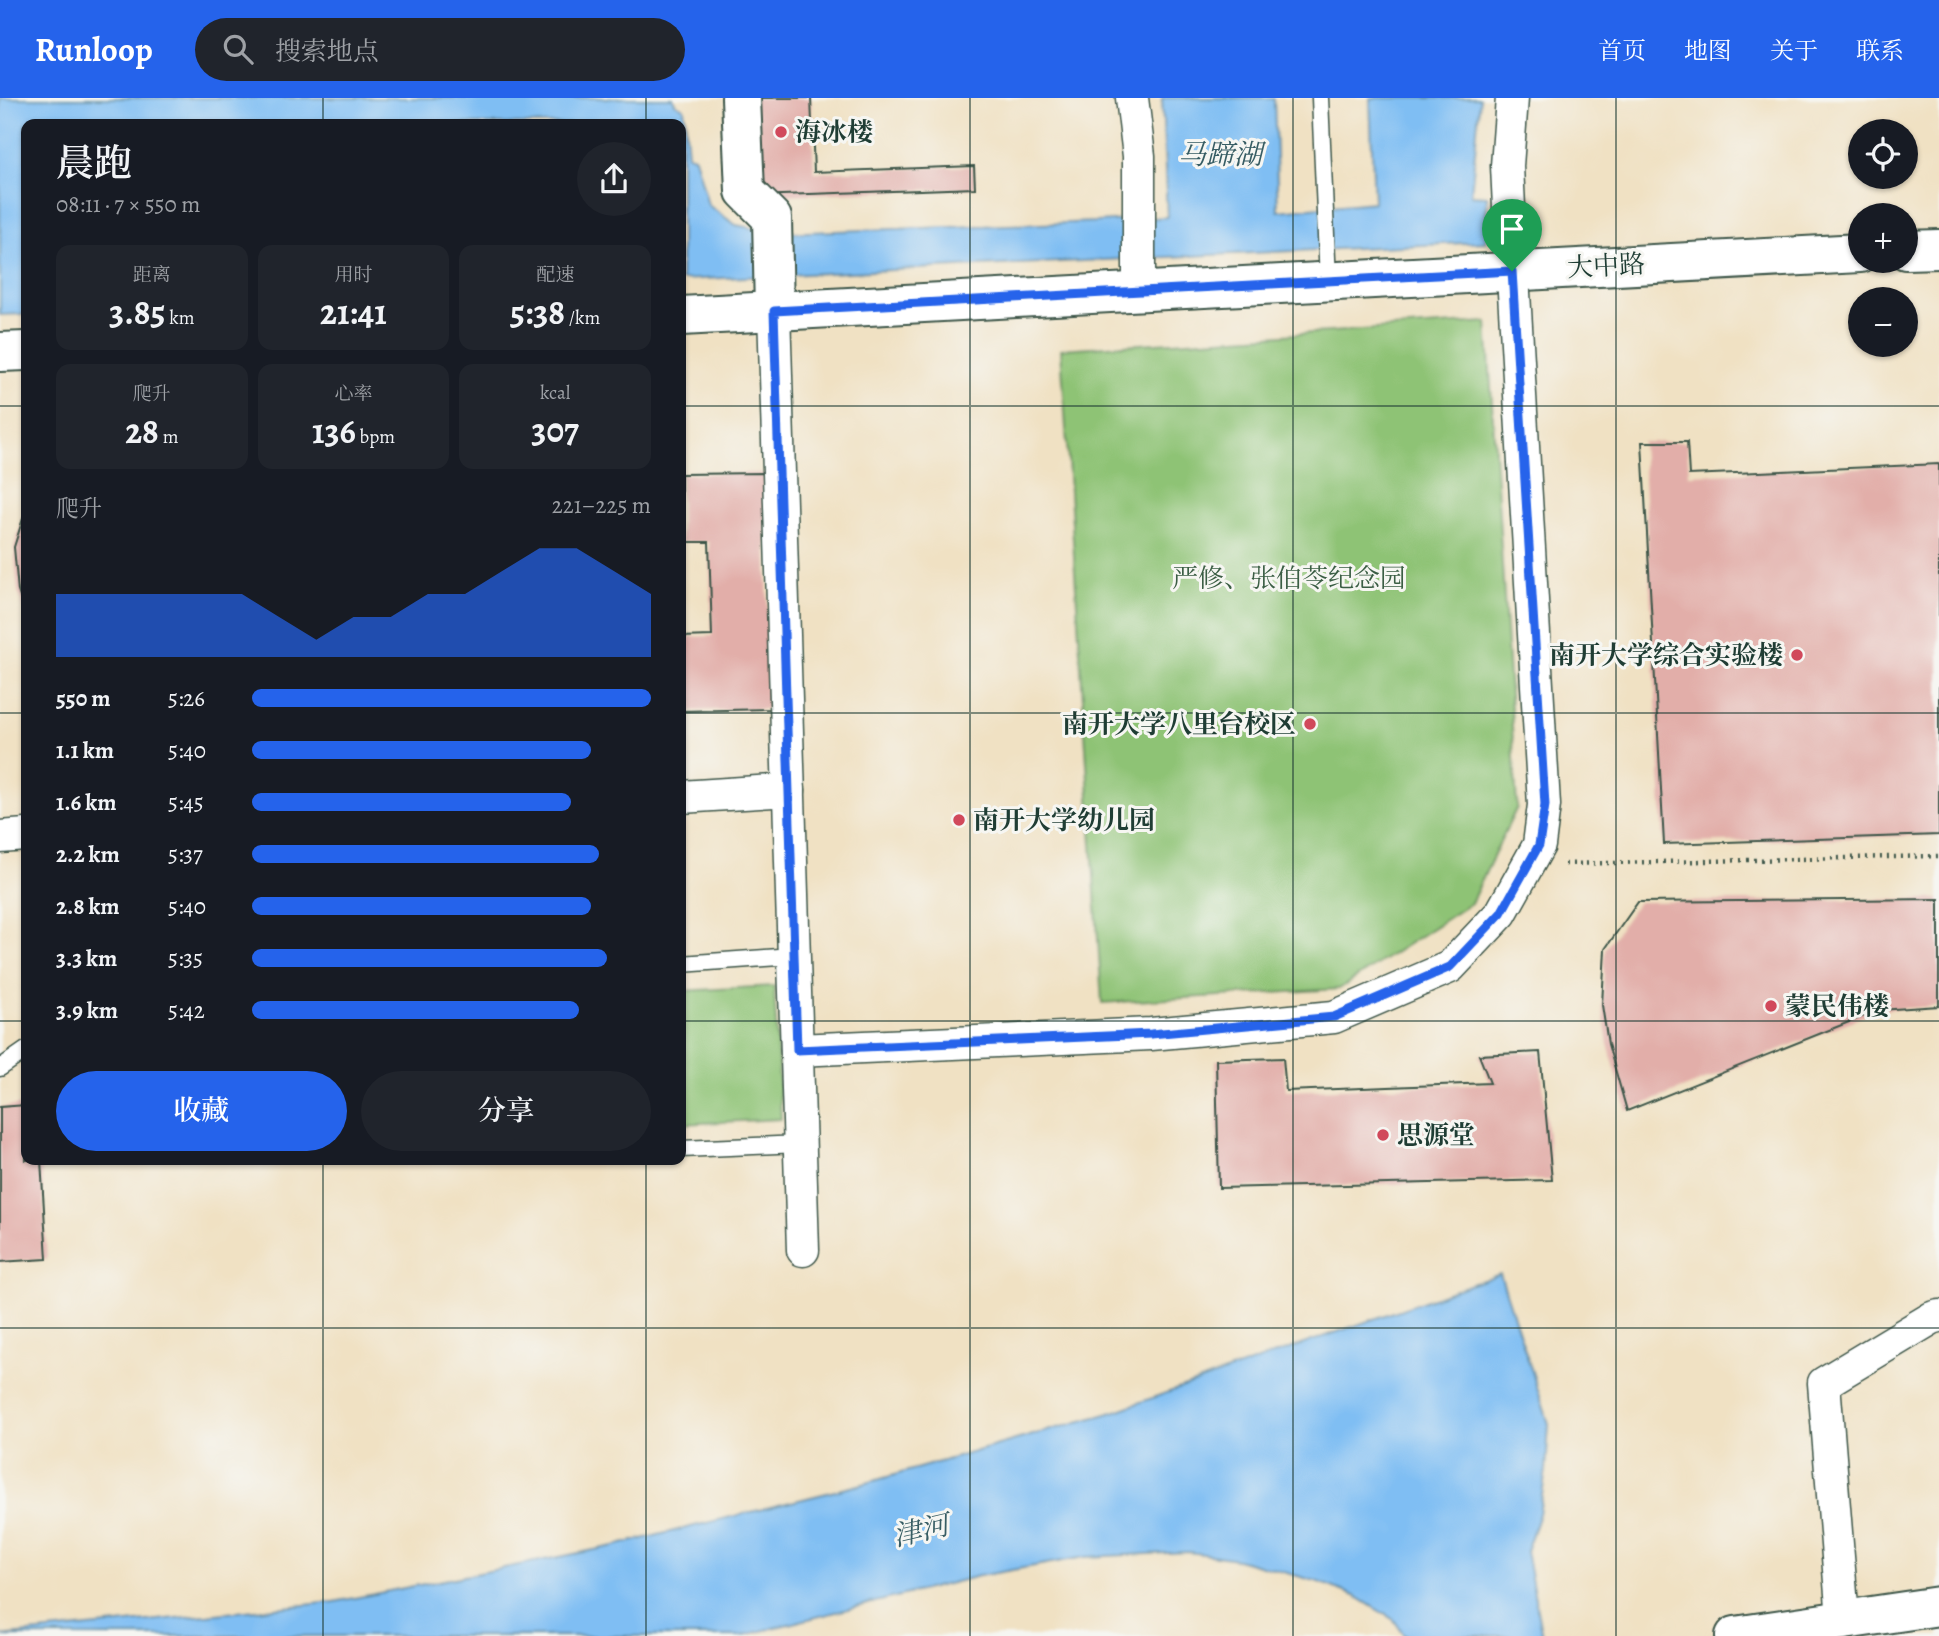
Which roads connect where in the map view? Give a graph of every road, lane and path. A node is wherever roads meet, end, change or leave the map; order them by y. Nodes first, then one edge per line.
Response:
1 (741, 98) edge
2 (1132, 98) edge
3 (1320, 98) edge
4 (1512, 98) edge
5 (1939, 249) edge
6 (1918, 250) edge
7 (1848, 254) edge
8 (1328, 271) junction
9 (1512, 271) junction
10 (1139, 278) junction
11 (774, 298) junction
12 (686, 315) edge
13 (21, 351) edge
14 (0, 352) edge
15 (789, 790) junction
16 (686, 797) edge
17 (21, 835) edge
18 (0, 837) edge
19 (1939, 856) edge
20 (1528, 865) junction
21 (794, 956) junction
22 (686, 964) edge
23 (797, 1050) junction
24 (21, 1054) edge
25 (0, 1068) edge
26 (800, 1144) junction
27 (686, 1149) edge
28 (803, 1250) dead end
29 (1939, 1317) edge
30 (1939, 1606) edge
31 (1843, 1619) junction
32 (1735, 1636) edge

1 - 11 street
2 - 10 street
3 - 8 lane
4 - 9 street
5 - 6 street
7 - 9 street, 大中路
8 - 9 street, 大中路
8 - 10 street, 大中路
9 - 20 street
10 - 11 street, 大中路
11 - 12 street, 大中路
11 - 15 street
13 - 14 street
15 - 16 street
15 - 21 street
17 - 18 street
19 - 20 path
20 - 23 street
21 - 22 lane
21 - 23 street
23 - 26 street
24 - 25 lane
26 - 27 lane
26 - 28 street
29 - 31 street
30 - 31 street
31 - 32 street

